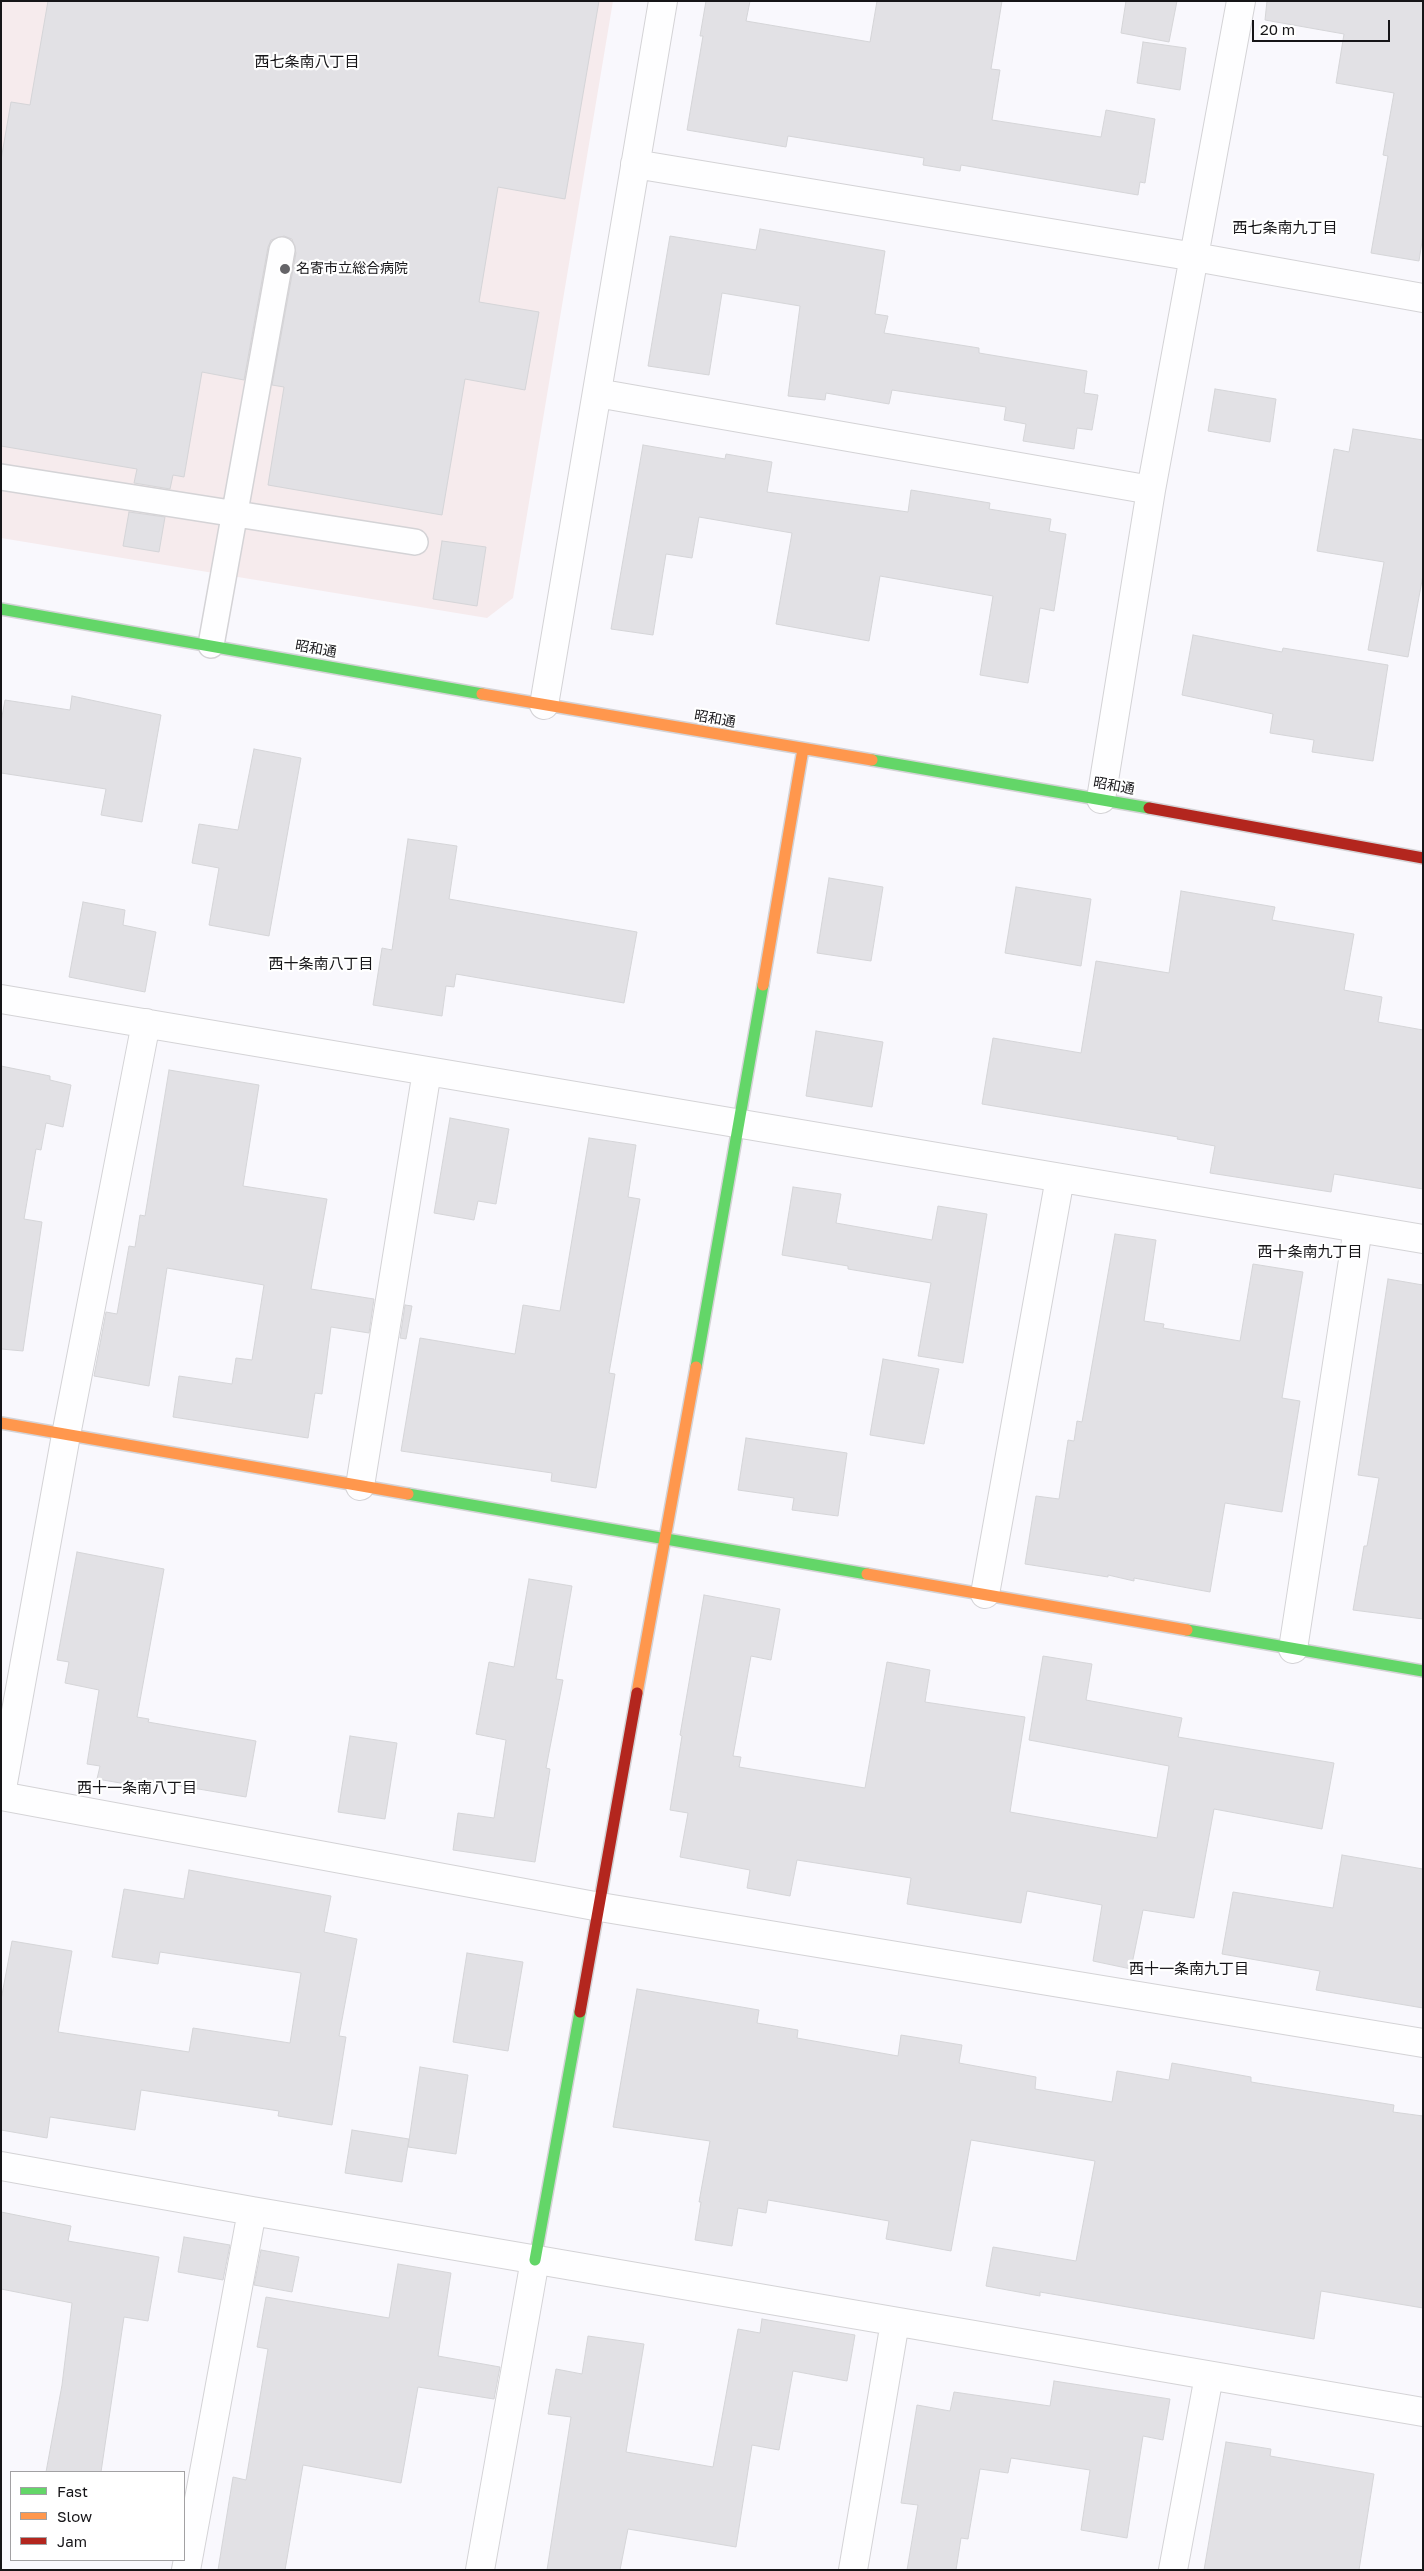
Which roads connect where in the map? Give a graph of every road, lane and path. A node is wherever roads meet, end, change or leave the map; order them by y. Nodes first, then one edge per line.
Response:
1 (662, 1) edge
2 (1241, 1) edge
3 (635, 164) junction
4 (282, 250) dead end
5 (1195, 257) junction
6 (1423, 298) edge
7 (597, 393) junction
8 (1, 476) edge
9 (1151, 490) junction
10 (235, 514) junction
11 (415, 542) dead end
12 (1, 609) edge
13 (212, 645) junction
14 (544, 705) junction
15 (803, 748) junction
16 (1101, 799) junction
17 (1423, 858) edge
18 (1, 999) edge
19 (146, 1023) junction
20 (427, 1071) junction
21 (740, 1124) junction
22 (1060, 1178) junction
23 (1358, 1228) junction
24 (1423, 1239) edge
25 (1, 1423) edge
26 (66, 1434) junction
27 (360, 1486) junction
28 (666, 1539) junction
29 (985, 1594) junction
30 (1293, 1649) junction
31 (1423, 1671) edge
32 (1, 1795) edge
33 (600, 1907) junction
34 (1423, 2043) edge
35 (1, 2166) edge
36 (252, 2212) junction
37 (536, 2260) junction
38 (895, 2322) junction
39 (1209, 2376) junction
40 (1423, 2412) edge
41 (186, 2570) edge
42 (480, 2570) edge
43 (853, 2570) edge
44 (1173, 2570) edge

1 - 3 street
2 - 5 street
3 - 5 street
3 - 7 street
4 - 10 lane
5 - 6 street
5 - 9 street
7 - 9 street
7 - 14 street
8 - 10 lane
9 - 16 street
10 - 11 lane
10 - 13 lane
12 - 13 street, 昭和通
13 - 14 street, 昭和通
14 - 15 street, 昭和通
15 - 16 street, 昭和通
15 - 21 street
16 - 17 street, 昭和通
18 - 19 street
19 - 20 street
19 - 26 street
20 - 21 street
20 - 27 street
21 - 22 street
21 - 28 street
22 - 23 street
22 - 29 street
23 - 24 street
23 - 30 street
25 - 26 street
26 - 27 street
26 - 32 street
27 - 28 street
28 - 29 street
28 - 33 street
29 - 30 street
30 - 31 street
32 - 33 street
33 - 34 street
33 - 37 street
35 - 36 street
36 - 37 street
36 - 41 street
37 - 38 street
37 - 42 street
38 - 39 street
38 - 43 street
39 - 40 street
39 - 44 street

